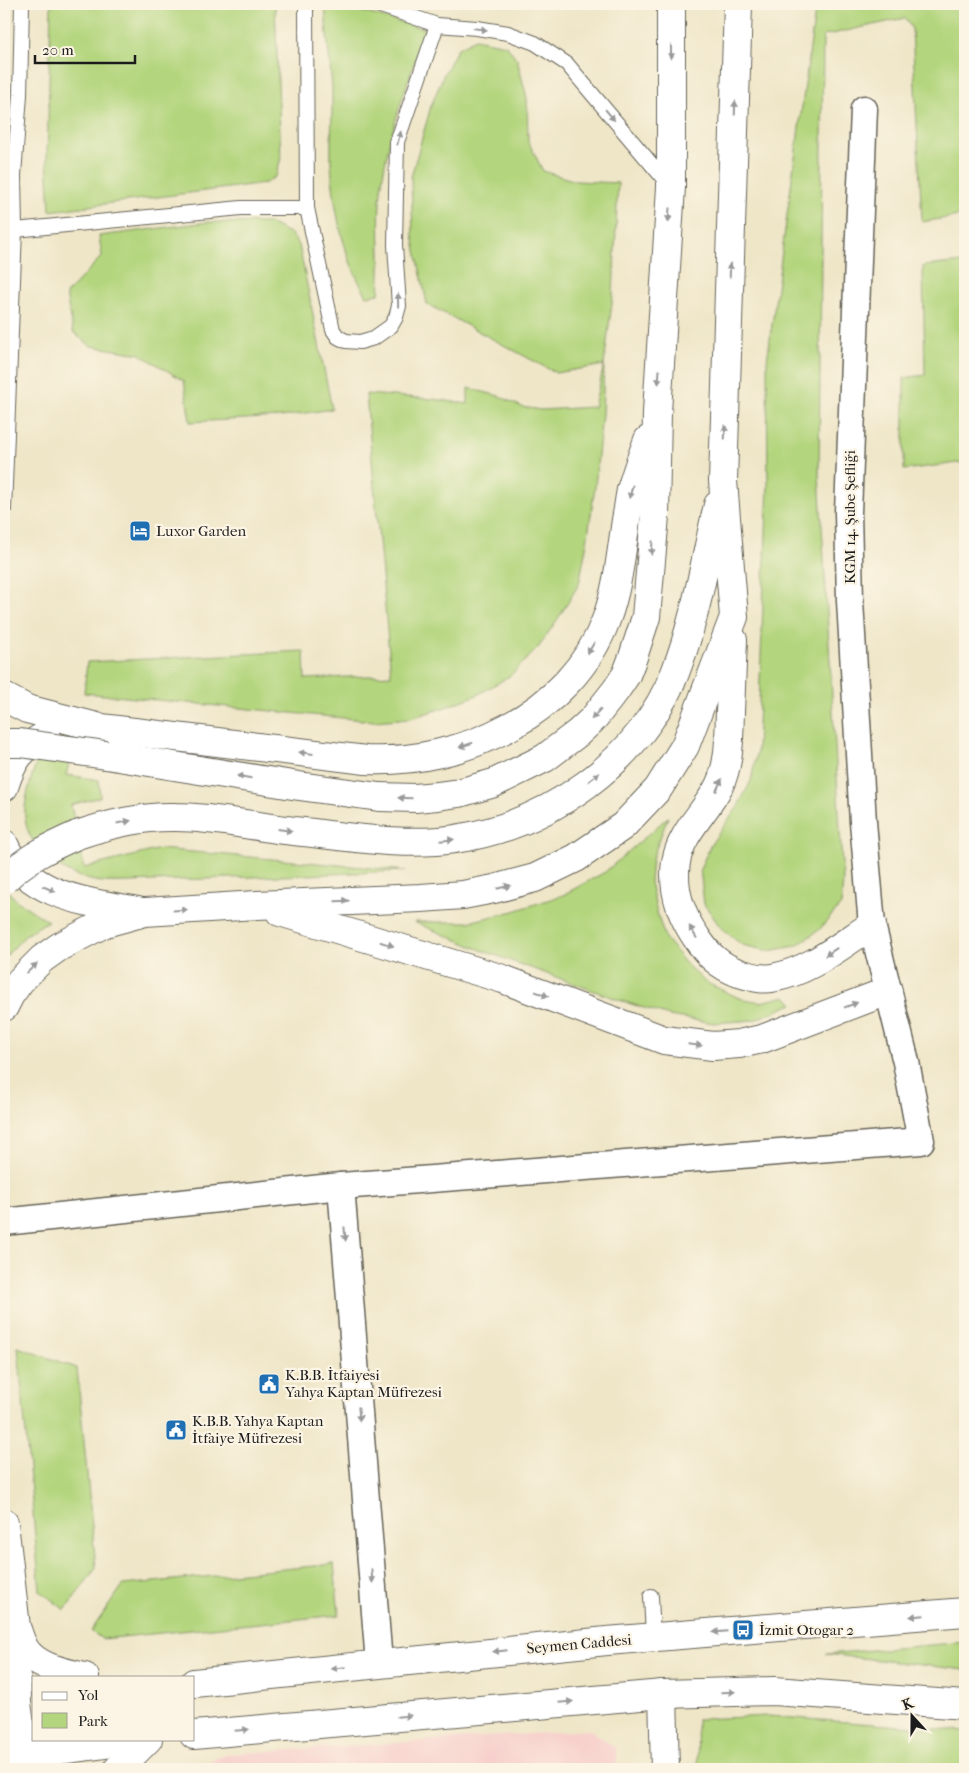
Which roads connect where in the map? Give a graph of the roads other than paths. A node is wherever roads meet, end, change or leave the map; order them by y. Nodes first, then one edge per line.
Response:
1 (22, 4) edge
2 (306, 4) edge
3 (375, 4) edge
4 (671, 4) edge
5 (738, 4) edge
6 (438, 25) junction
7 (864, 109) dead end
8 (9, 178) edge
9 (671, 187) junction
10 (307, 208) junction
11 (14, 230) junction
12 (657, 412) junction
13 (723, 481) junction
14 (4, 510) edge
15 (734, 617) junction
16 (4, 697) edge
17 (101, 728) junction
18 (4, 743) edge
19 (4, 787) edge
20 (4, 844) edge
21 (4, 880) edge
22 (257, 905) junction
23 (145, 912) junction
24 (872, 925) junction
25 (888, 991) junction
26 (4, 1007) edge
27 (341, 1186) junction
28 (4, 1222) edge
29 (4, 1523) edge
30 (650, 1596) dead end
31 (965, 1612) edge
32 (10, 1630) edge
33 (653, 1637) junction
34 (379, 1664) junction
35 (81, 1676) edge
36 (195, 1683) edge
37 (663, 1694) junction
38 (18, 1704) edge
39 (965, 1704) edge
40 (195, 1734) edge
41 (137, 1740) edge
42 (147, 1740) edge
43 (18, 1760) edge
44 (118, 1769) edge
45 (665, 1769) edge

1 - 8 lane
2 - 10 lane
3 - 6 lane
4 -> 9 main road
13 -> 5 main road
6 -> 9 lane
10 -> 6 lane
7 - 24 street, KGM 14. Şube Şefliği
8 - 11 lane
9 -> 12 main road
10 - 11 lane
11 - 14 lane
12 -> 17 main road
12 -> 18 main road, bridge
13 - 15 main road
21 -> 13 main road, bridge
22 -> 15 main road
24 -> 15 main road
16 - 17 main road
17 - 19 main road
20 -> 23 main road
23 -> 22 main road
22 -> 25 main road
26 -> 23 main road
24 - 25 street, KGM 14. Şube Şefliği
25 - 27 street, KGM 14. Şube Şefliği
27 - 28 street
27 -> 34 street
29 - 32 main road
30 - 33 lane
31 -> 33 main road, Seymen Caddesi
32 - 35 main road
32 - 38 main road
33 -> 34 main road, Seymen Caddesi
34 -> 36 main road, Seymen Caddesi
37 -> 39 main road
40 -> 37 main road
37 - 45 main road
38 - 43 main road
41 - 43 main road
42 - 44 main road

